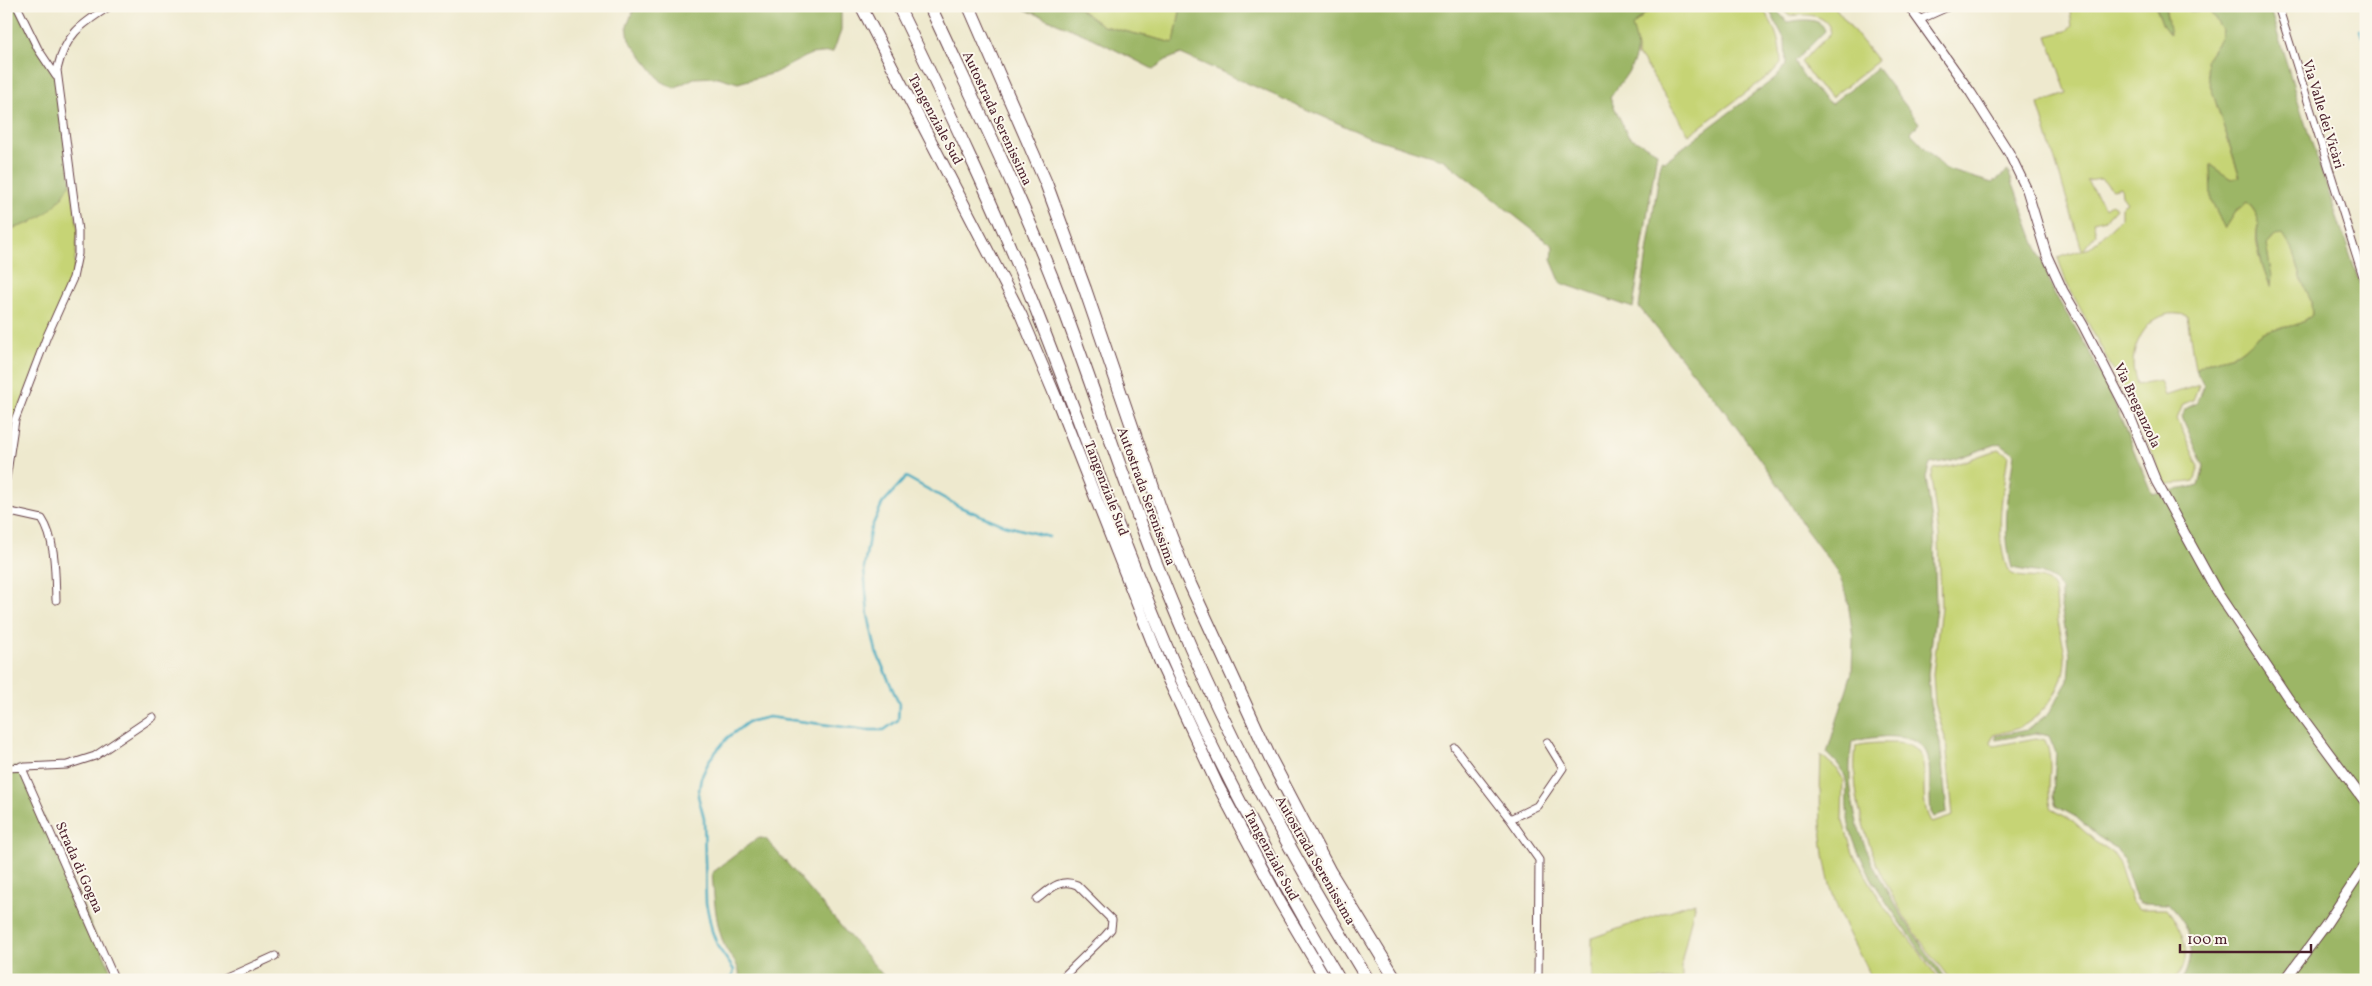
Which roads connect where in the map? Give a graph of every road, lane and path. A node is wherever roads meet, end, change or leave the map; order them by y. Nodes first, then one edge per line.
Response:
1 (17, 6) edge
2 (110, 6) edge
3 (861, 6) edge
4 (898, 6) edge
5 (930, 6) edge
6 (969, 6) edge
7 (1909, 6) edge
8 (1950, 6) edge
9 (2278, 6) edge
10 (2284, 6) edge
11 (2281, 14) junction
12 (1919, 20) junction
13 (56, 76) junction
14 (2366, 286) edge
15 (6, 479) edge
16 (6, 511) edge
17 (56, 600) dead end
18 (153, 717) dead end
19 (1547, 742) dead end
20 (1455, 748) dead end
21 (21, 766) junction
22 (6, 768) edge
23 (2366, 803) edge
24 (1510, 820) junction
25 (2366, 864) edge
26 (1037, 899) dead end
27 (275, 956) dead end
28 (115, 980) edge
29 (222, 980) edge
30 (1060, 980) edge
31 (1326, 980) edge
32 (1340, 980) edge
33 (1368, 980) edge
34 (1396, 980) edge
35 (1538, 980) edge
36 (2285, 980) edge

1 - 13 street
2 - 13 street
3 - 31 highway, Tangenziale Sud
4 - 32 highway, Tangenziale Sud
5 - 33 highway, Autostrada Serenissima
6 - 34 highway, Autostrada Serenissima
7 - 12 street, Via Breganzola
8 - 12 street
9 - 11 street, Via Valle dei Vicàri
10 - 11 street
11 - 14 street, Via Valle dei Vicàri
12 - 23 street, Via Breganzola
13 - 15 street
16 - 17 street
18 - 21 street
19 - 24 street
20 - 24 street
21 - 22 street
21 - 28 street, Strada di Gogna
24 - 35 street
25 - 36 street
26 - 30 street
27 - 29 street

